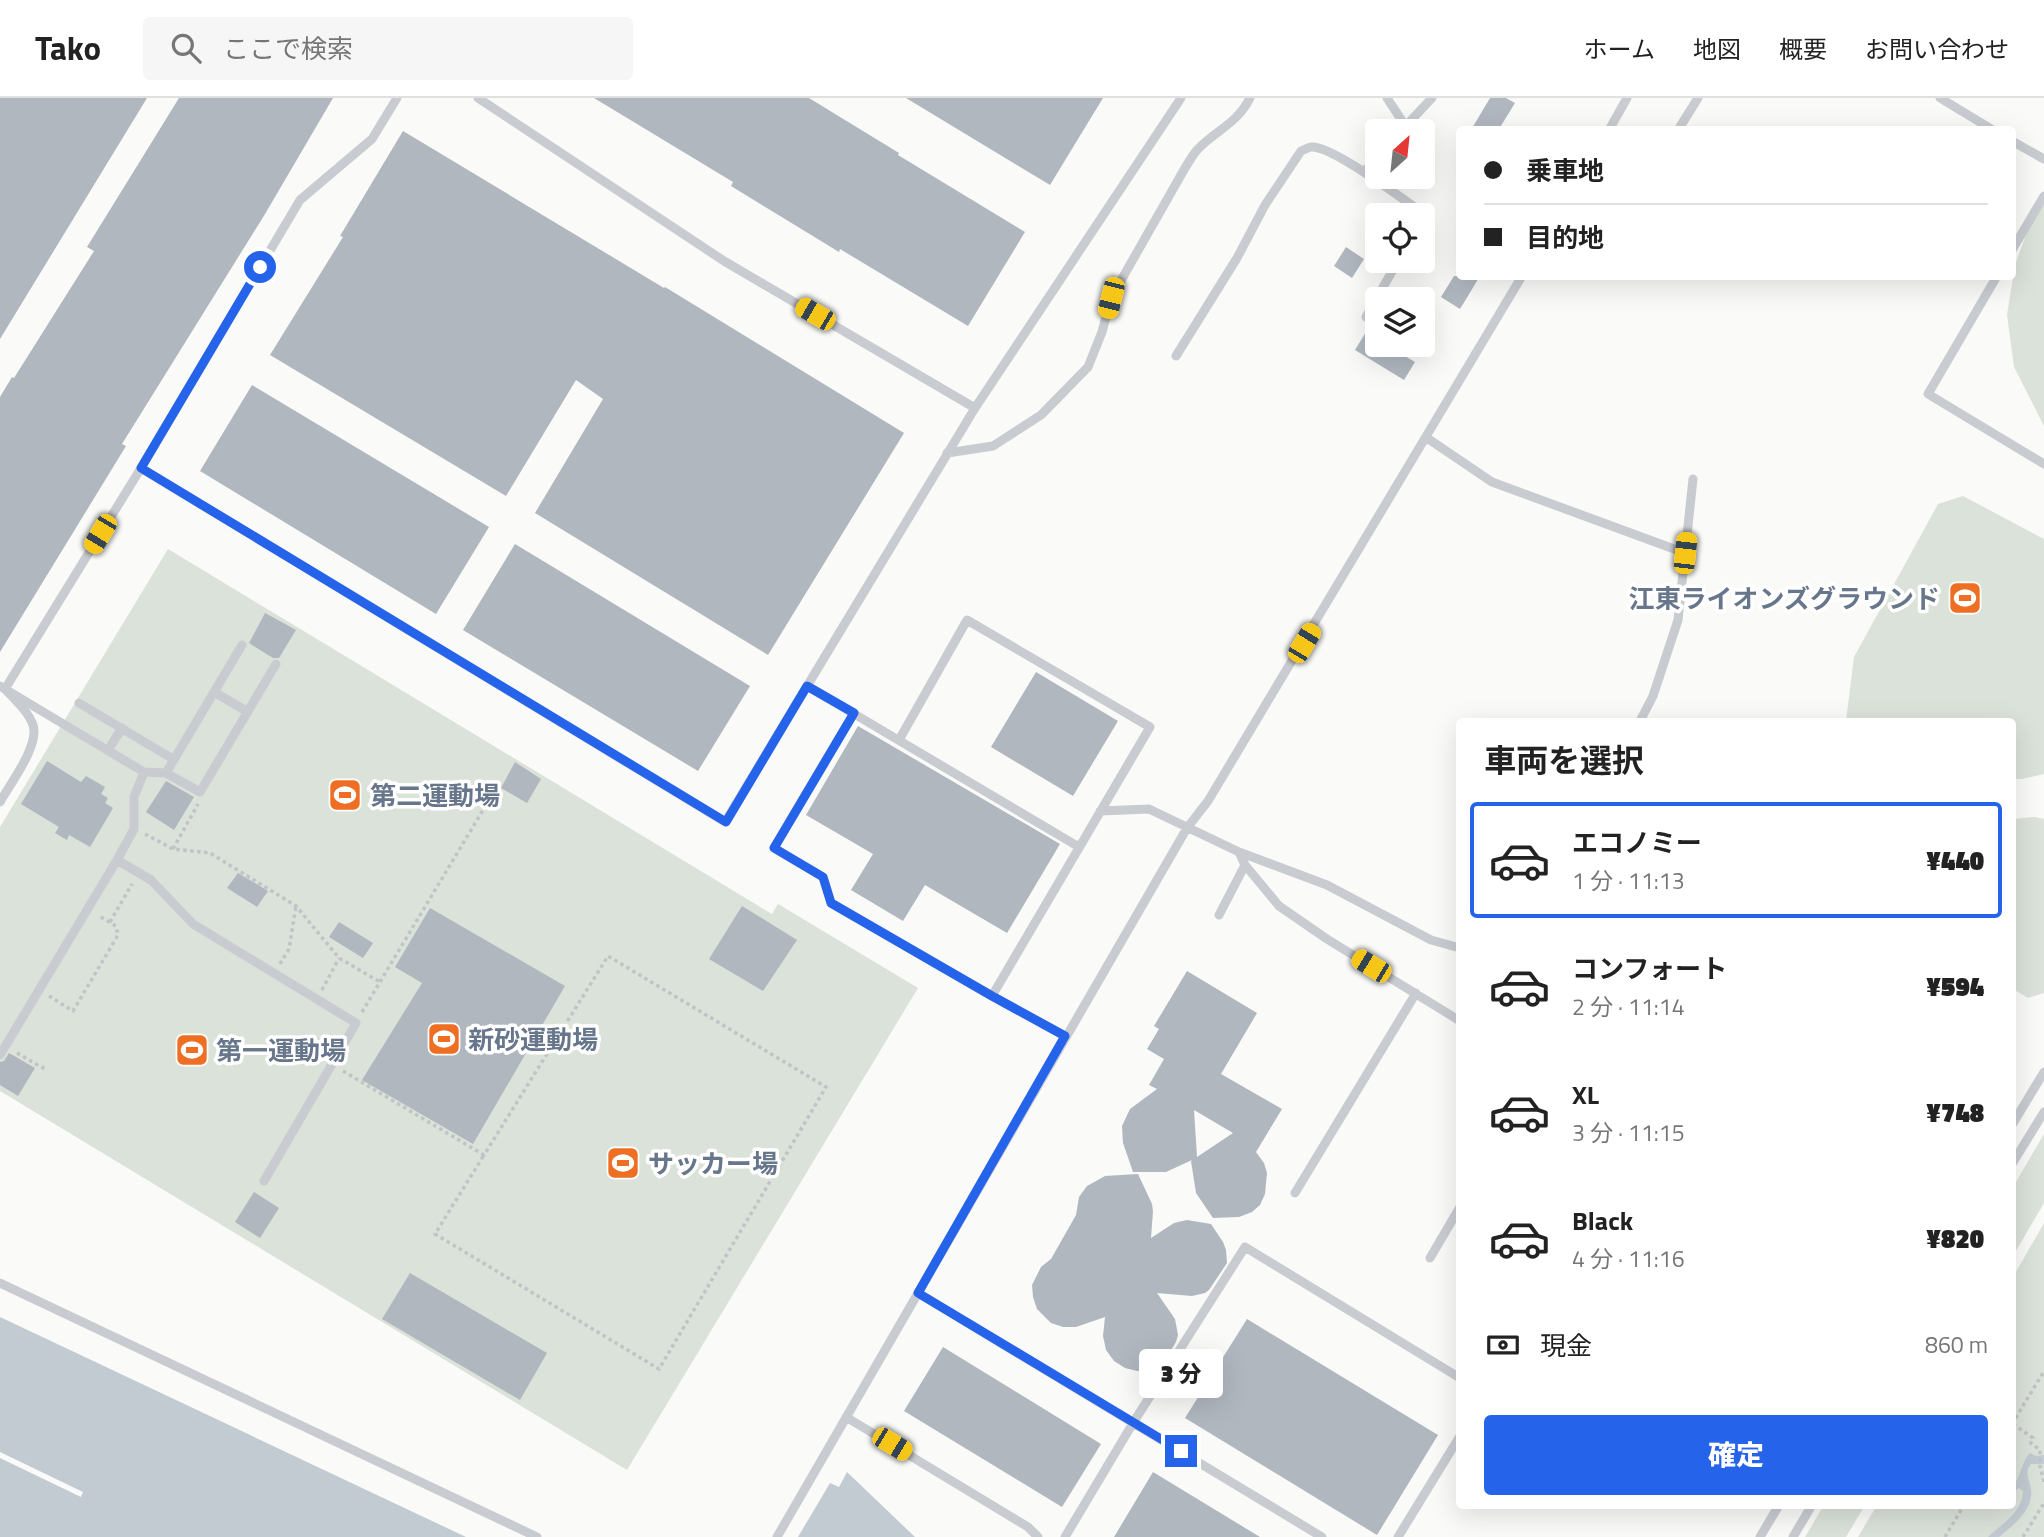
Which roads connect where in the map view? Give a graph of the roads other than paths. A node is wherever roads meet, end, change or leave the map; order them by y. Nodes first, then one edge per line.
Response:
1 (397, 98) edge
2 (478, 98) edge
3 (1181, 98) edge
4 (1250, 98) edge
5 (1387, 98) edge
6 (1432, 98) edge
7 (1627, 98) edge
8 (1940, 98) edge
9 (1694, 100) edge
10 (1399, 119) edge
11 (1413, 119) edge
12 (1611, 126) edge
13 (1680, 126) edge
14 (1986, 126) edge
15 (2016, 143) edge
16 (2044, 159) edge
17 (1364, 172) joint
18 (2044, 196) edge
19 (1408, 203) edge
20 (2016, 243) edge
21 (1520, 280) edge
22 (1995, 280) edge
23 (1176, 356) dead end
24 (975, 408) junction
25 (1427, 438) junction
26 (947, 453) junction
27 (2044, 464) edge
28 (141, 468) junction
29 (1693, 479) dead end
30 (1685, 553) junction
31 (242, 645) dead end
32 (276, 664) dead end
33 (0, 686) edge
34 (807, 686) junction
35 (214, 692) junction
36 (79, 703) dead end
37 (248, 712) junction
38 (854, 713) junction
39 (1642, 718) edge
40 (122, 729) junction
41 (899, 740) junction
42 (108, 750) junction
43 (173, 759) junction
44 (144, 772) junction
45 (166, 773) junction
46 (0, 802) edge
47 (1100, 811) junction
48 (1187, 828) junction
49 (1079, 847) junction
50 (1239, 852) junction
51 (117, 860) junction
52 (1245, 865) junction
53 (1219, 915) dead end
54 (1456, 947) edge
55 (1416, 993) junction
56 (992, 996) junction
57 (1456, 1018) edge
58 (1065, 1036) junction
59 (0, 1055) edge
60 (2044, 1072) edge
61 (2044, 1112) edge
62 (2016, 1118) edge
63 (2016, 1158) edge
64 (264, 1181) dead end
65 (1295, 1193) dead end
66 (1456, 1214) edge
67 (1430, 1258) dead end
68 (0, 1283) edge
69 (918, 1293) junction
70 (1456, 1376) edge
71 (846, 1417) junction
72 (1133, 1423) junction
73 (1456, 1443) edge
74 (1777, 1509) edge
75 (1810, 1509) edge
76 (537, 1537) edge
77 (777, 1537) edge
78 (1038, 1537) edge
79 (1065, 1537) edge
80 (1322, 1537) edge
81 (1398, 1537) edge
82 (1760, 1537) edge
83 (1793, 1537) edge

1 - 28 lane
2 - 24 lane
3 - 24 lane
4 - 26 lane
5 - 10 lane
6 - 11 lane
7 - 12 lane
8 - 14 lane
9 - 13 lane
15 - 16 lane
17 - 19 lane
17 - 23 lane
18 - 20 lane
21 - 25 lane
22 - 27 lane
24 - 26 lane
25 - 30 lane
25 - 48 lane
26 - 34 lane
28 - 34 lane
28 - 46 lane
29 - 30 lane
30 - 39 lane
31 - 35 lane
32 - 37 lane
33 - 42 lane, bridge
34 - 38 lane
35 - 37 lane
35 - 43 lane
36 - 40 lane
37 - 45 lane
38 - 41 lane
38 - 56 lane
40 - 42 lane
40 - 43 lane
41 - 47 lane
41 - 49 lane
42 - 44 lane
43 - 45 lane
44 - 45 lane
44 - 51 lane
47 - 48 lane
47 - 49 lane
48 - 50 lane
48 - 58 lane
49 - 56 lane
50 - 52 lane
50 - 54 lane
51 - 59 lane
51 - 64 lane
52 - 53 lane
52 - 55 lane
55 - 57 lane
55 - 65 lane
56 - 58 lane
58 - 69 lane
60 - 62 lane
61 - 63 lane
66 - 67 lane
68 - 76 lane
69 - 71 lane
69 - 72 lane
70 - 72 lane
71 - 77 lane
71 - 78 lane
72 - 79 lane
72 - 80 lane
73 - 81 lane
74 - 82 lane
75 - 83 lane

